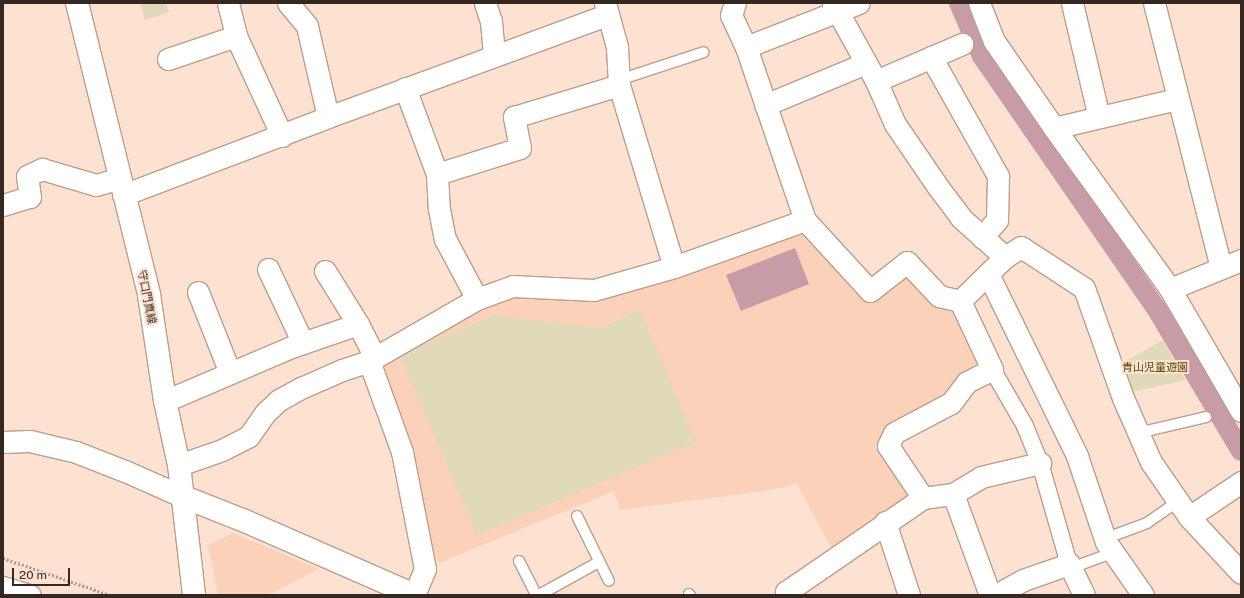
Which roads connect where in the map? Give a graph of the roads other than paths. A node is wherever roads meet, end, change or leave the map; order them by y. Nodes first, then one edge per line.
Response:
1 (77, 3) edge
2 (228, 3) edge
3 (288, 3) edge
4 (485, 3) edge
5 (735, 3) edge
6 (859, 3) edge
7 (979, 3) edge
8 (1072, 3) edge
9 (1154, 3) edge
10 (835, 7) edge
11 (606, 9) edge
12 (236, 36) junction
13 (962, 44) dead end
14 (746, 47) junction
15 (704, 52) dead end
16 (494, 56) junction
17 (931, 57) junction
18 (168, 59) dead end
19 (866, 63) junction
20 (876, 81) junction
21 (619, 82) junction
22 (405, 88) junction
23 (1177, 99) junction
24 (765, 106) junction
25 (328, 117) junction
26 (1099, 117) junction
27 (1054, 128) junction
28 (282, 136) junction
29 (437, 174) junction
30 (122, 187) junction
31 (3, 205) edge
32 (805, 220) junction
33 (982, 237) junction
34 (1005, 257) junction
35 (674, 267) junction
36 (1234, 267) edge
37 (268, 269) dead end
38 (325, 271) dead end
39 (988, 274) junction
40 (1170, 289) junction
41 (198, 292) dead end
42 (477, 299) junction
43 (960, 301) junction
44 (358, 324) junction
45 (303, 343) junction
46 (372, 359) junction
47 (992, 369) junction
48 (230, 373) junction
49 (165, 400) junction
50 (1241, 411) edge
51 (1206, 417) dead end
52 (1138, 434) junction
53 (3, 442) edge
54 (1040, 463) junction
55 (179, 465) junction
56 (1241, 482) edge
57 (952, 494) junction
58 (184, 498) junction
59 (923, 498) junction
60 (1184, 509) junction
61 (577, 516) dead end
62 (885, 522) junction
63 (1108, 546) junction
64 (519, 560) dead end
65 (599, 562) junction
66 (1070, 566) junction
67 (1241, 574) edge
68 (609, 581) dead end
69 (3, 587) edge
70 (409, 594) edge
71 (30, 595) edge
72 (194, 595) edge
73 (537, 595) edge
74 (788, 595) edge
75 (909, 595) edge
76 (990, 595) edge
77 (996, 595) edge
78 (1084, 595) edge
79 (1143, 595) edge

1 - 30 main road, 守口門真線
2 - 12 street
3 - 25 street
4 - 16 street
5 - 14 street
6 - 10 street
7 - 27 street
8 - 26 street
9 - 23 street
10 - 14 street
10 - 19 street
11 - 16 street
11 - 21 street
12 - 18 street
12 - 28 street
13 - 17 street
14 - 24 street
15 - 21 lane
16 - 22 street
17 - 20 street
17 - 33 street
19 - 20 street
19 - 24 street
20 - 33 street
21 - 29 street
21 - 35 street
22 - 25 street
22 - 29 street
23 - 26 street
23 - 36 street
24 - 32 street
25 - 28 street
26 - 27 street
27 - 40 street
28 - 30 street
29 - 42 street
30 - 31 street
30 - 49 main road, 守口門真線
32 - 35 street
32 - 43 street
33 - 34 street
34 - 39 street
34 - 52 street
35 - 42 street
36 - 40 street
37 - 45 street
38 - 44 street
39 - 43 street
39 - 63 street
40 - 50 street
41 - 48 street
42 - 46 street
43 - 47 street
44 - 45 street
44 - 46 street
45 - 48 street
46 - 55 street
46 - 70 street
47 - 54 street
47 - 59 street
48 - 49 street
49 - 55 main road, 守口門真線
51 - 52 lane
52 - 60 street
53 - 58 street
54 - 57 street
54 - 66 street
55 - 58 main road, 守口門真線
56 - 60 street
57 - 59 street
57 - 76 street
58 - 70 main road
58 - 72 main road, 守口門真線
59 - 62 street
60 - 63 lane
60 - 67 street
61 - 65 lane
62 - 74 street
62 - 75 street
63 - 66 lane
63 - 79 street
64 - 73 lane
65 - 68 lane
65 - 73 lane
66 - 77 street
66 - 78 street
69 - 71 street

